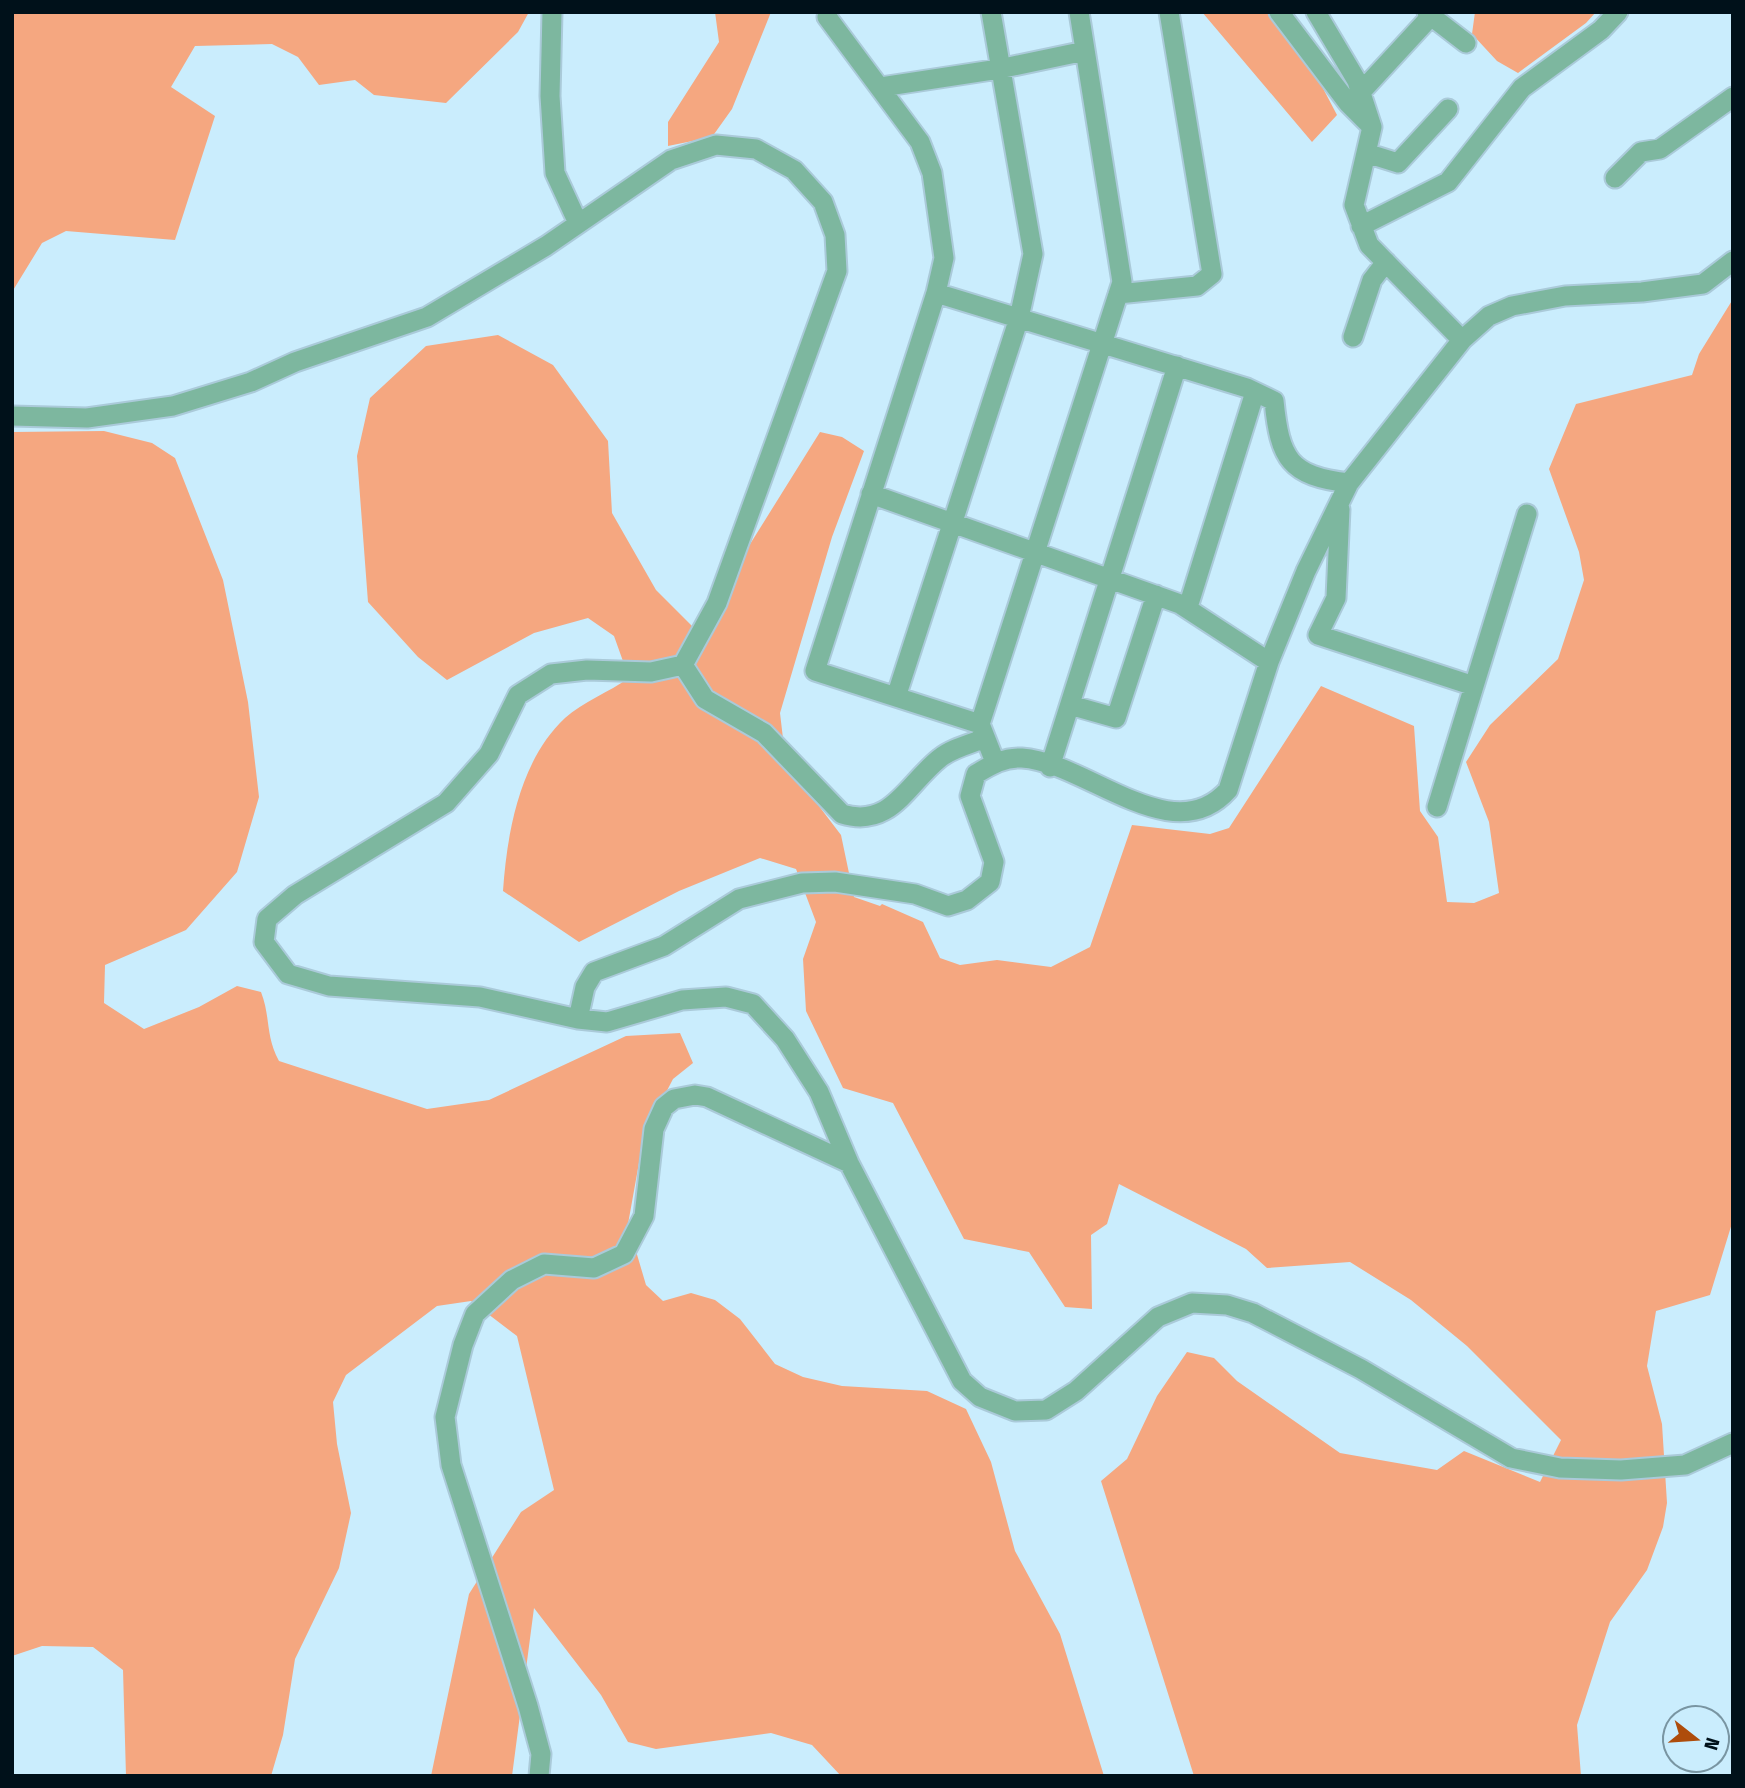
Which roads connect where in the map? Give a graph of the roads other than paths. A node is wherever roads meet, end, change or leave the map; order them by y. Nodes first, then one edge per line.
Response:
1 (552, 12) edge
2 (828, 12) edge
3 (991, 12) edge
4 (1080, 12) edge
5 (1169, 12) edge
6 (1279, 12) edge
7 (1316, 12) edge
8 (1618, 12) edge
9 (1429, 14) edge
10 (1466, 44) dead end
11 (1085, 51) junction
12 (999, 69) junction
13 (881, 87) junction
14 (1360, 93) junction
15 (1733, 97) edge
16 (1448, 109) dead end
17 (1372, 127) junction
18 (1366, 153) junction
19 (1615, 178) dead end
20 (578, 223) junction
21 (1361, 226) junction
22 (1733, 261) edge
23 (1385, 262) junction
24 (936, 293) junction
25 (1118, 294) junction
26 (1019, 318) junction
27 (1353, 337) dead end
28 (1462, 340) junction
29 (1102, 343) junction
30 (1177, 366) junction
31 (1255, 392) junction
32 (12, 416) edge
33 (1345, 492) junction
34 (871, 494) junction
35 (1527, 514) dead end
36 (951, 523) junction
37 (1035, 552) junction
38 (1110, 579) junction
39 (1156, 595) junction
40 (1188, 607) junction
41 (1269, 662) junction
42 (683, 665) junction
43 (1474, 686) junction
44 (896, 697) junction
45 (1070, 705) junction
46 (982, 731) junction
47 (995, 762) junction
48 (1050, 767) junction
49 (1437, 807) dead end
50 (578, 1019) junction
51 (849, 1163) junction
52 (1733, 1443) edge
53 (539, 1776) edge

1 - 20 street
2 - 13 street
3 - 12 street
4 - 11 street
5 - 25 street
6 - 17 street
7 - 14 street
8 - 21 street
9 - 10 street
9 - 14 street
11 - 12 street
11 - 25 street
12 - 13 street
12 - 26 street
13 - 24 street
14 - 17 street
15 - 19 street
16 - 18 street
17 - 18 street
18 - 21 street
20 - 32 street
20 - 42 street
21 - 23 street
22 - 28 street
23 - 27 street
23 - 28 street
24 - 26 street
24 - 34 street
25 - 29 street
26 - 29 street
26 - 36 street
28 - 33 street
29 - 30 street
29 - 37 street
30 - 31 street
30 - 38 street
31 - 33 street
31 - 40 street
33 - 41 street
33 - 43 street
34 - 36 street
34 - 44 street
35 - 43 street
36 - 37 street
36 - 44 street
37 - 38 street
37 - 46 street
38 - 39 street
38 - 45 street
39 - 40 street
39 - 45 street
40 - 41 street
41 - 48 street
42 - 46 street
42 - 50 street
43 - 49 street
44 - 46 street
45 - 48 street
46 - 47 street
47 - 48 street
47 - 50 street
50 - 51 street
51 - 52 street
51 - 53 street

